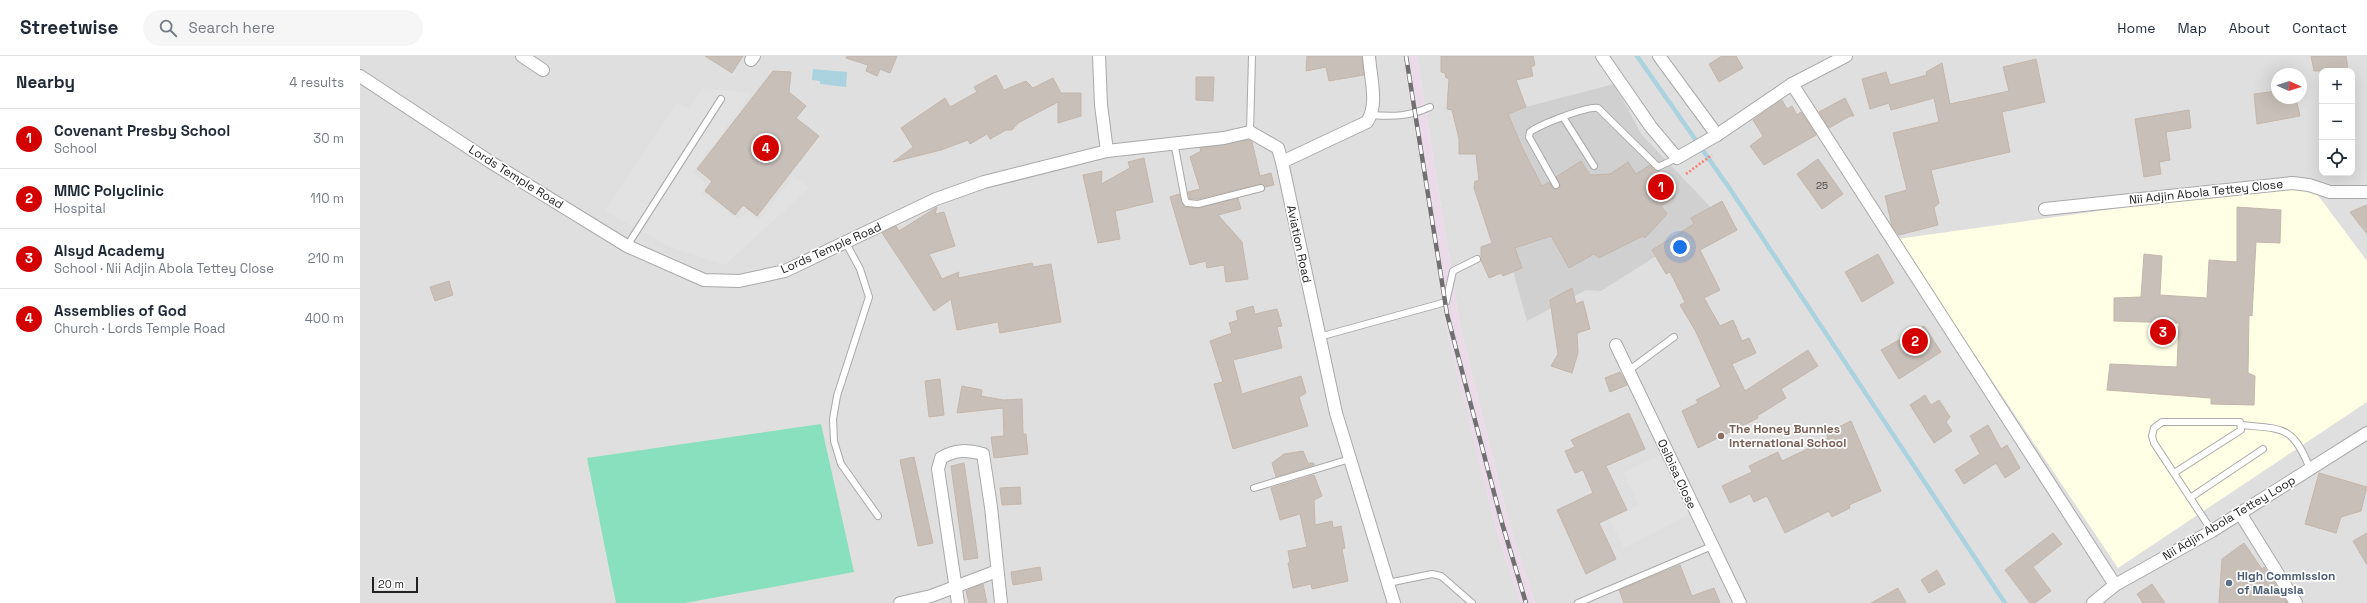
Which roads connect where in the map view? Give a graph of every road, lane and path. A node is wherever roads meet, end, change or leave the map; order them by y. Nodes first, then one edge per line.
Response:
1 (522, 56) edge
2 (1099, 56) edge
3 (1252, 56) edge
4 (1369, 56) edge
5 (1602, 56) edge
6 (1659, 56) edge
7 (1846, 56) edge
8 (543, 70) dead end
9 (360, 76) edge
10 (1792, 84) junction
11 (721, 99) dead end
12 (1430, 107) dead end
13 (1372, 115) junction
14 (1563, 117) junction
15 (1250, 132) junction
16 (1717, 135) junction
17 (1174, 142) junction
18 (1107, 151) junction
19 (1713, 154) dead end
20 (1681, 155) junction
21 (1282, 162) junction
22 (1594, 166) dead end
23 (1686, 174) dead end
24 (1556, 185) dead end
25 (1261, 188) dead end
26 (2367, 192) edge
27 (2045, 209) dead end
28 (846, 243) junction
29 (627, 246) junction
30 (1477, 259) dead end
31 (1319, 337) junction
32 (1674, 337) dead end
33 (1616, 345) dead end
34 (1628, 371) junction
35 (2242, 425) junction
36 (2367, 433) edge
37 (2263, 449) dead end
38 (1350, 459) junction
39 (2310, 469) junction
40 (2174, 473) junction
41 (1254, 488) dead end
42 (2190, 498) junction
43 (2240, 513) junction
44 (878, 516) dead end
45 (2212, 531) junction
46 (1712, 546) junction
47 (997, 571) junction
48 (1388, 583) junction
49 (2115, 585) junction
50 (955, 587) junction
51 (900, 603) edge
52 (958, 603) edge
53 (1001, 603) edge
54 (1394, 603) edge
55 (1472, 603) edge
56 (1578, 603) edge
57 (1740, 603) edge
58 (2093, 603) edge
59 (2296, 603) edge

1 - 8 street
2 - 18 street
3 - 15 lane
4 - 13 street
5 - 20 street
6 - 16 street
7 - 10 street
9 - 29 street, Lords Temple Road
10 - 16 street
10 - 49 street
11 - 29 lane
12 - 13 lane
13 - 21 street
14 - 20 lane
14 - 22 lane
14 - 24 lane
15 - 17 street
15 - 21 street, Aviation Road
16 - 20 street
17 - 18 street
17 - 25 lane
18 - 28 street, Lords Temple Road
19 - 23 path
21 - 31 street, Aviation Road
26 - 27 street, Nii Adjin Abola Tettey Close
28 - 29 street, Lords Temple Road
28 - 44 lane
30 - 31 lane
31 - 38 street, Aviation Road
32 - 34 lane
33 - 34 street, Osibisa Close
34 - 46 street, Osibisa Close
35 - 39 lane
35 - 40 lane
35 - 40 lane
36 - 39 street, Nii Adjin Abola Tettey Loop
37 - 42 lane
38 - 41 lane
38 - 48 street, Aviation Road
39 - 43 street, Nii Adjin Abola Tettey Loop
40 - 42 lane
42 - 45 lane
43 - 45 street, Nii Adjin Abola Tettey Loop
43 - 59 street
45 - 49 street, Nii Adjin Abola Tettey Loop
46 - 56 lane
46 - 57 street, Osibisa Close
47 - 50 street
47 - 50 street
47 - 53 street
48 - 54 street, Aviation Road
48 - 55 lane
49 - 58 street, Nii Adjin Abola Tettey Loop
50 - 51 street
50 - 52 street

